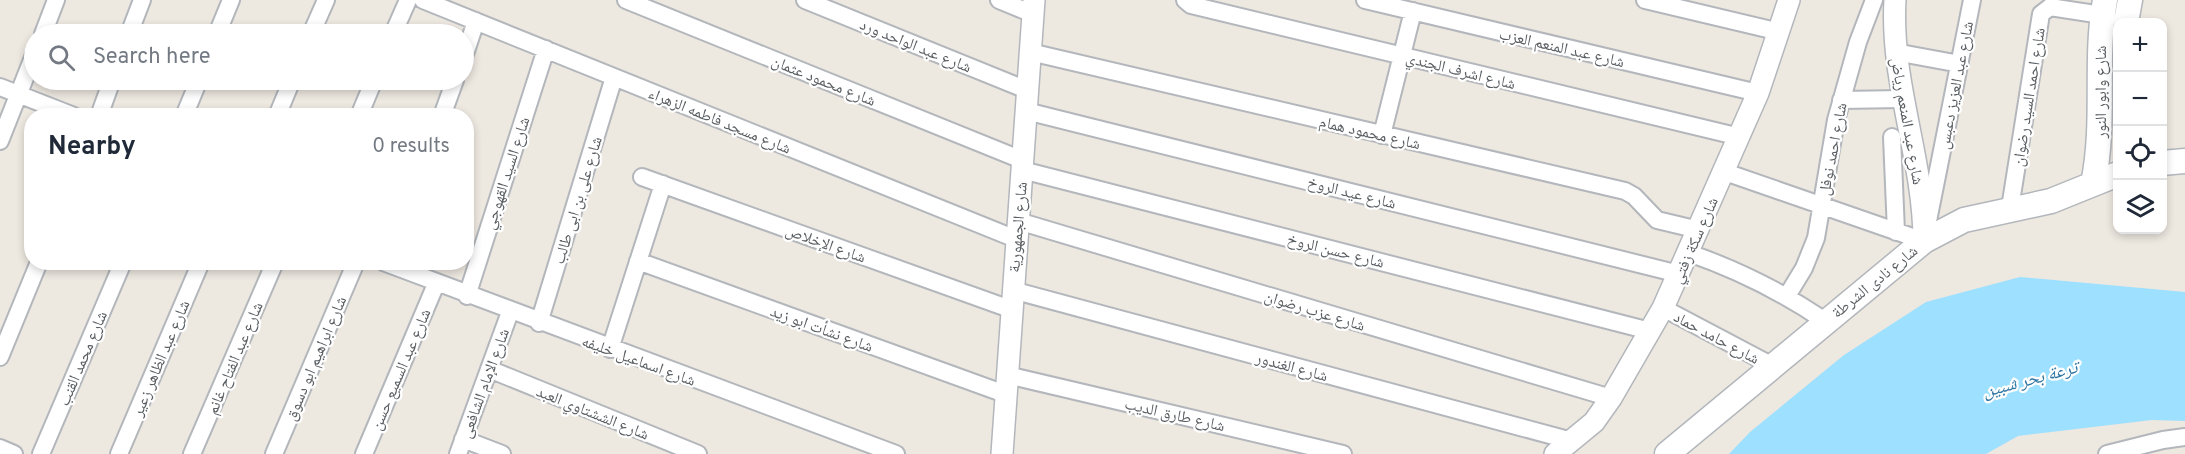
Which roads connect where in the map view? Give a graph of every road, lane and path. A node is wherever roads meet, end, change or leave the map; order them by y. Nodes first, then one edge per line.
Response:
1 (56, 0) edge
2 (142, 0) edge
3 (231, 0) edge
4 (326, 0) edge
5 (408, 0) edge
6 (423, 0) edge
7 (626, 0) edge
8 (805, 0) edge
9 (999, 0) edge
10 (1185, 0) edge
11 (1365, 0) edge
12 (1645, 0) edge
13 (1789, 0) edge
14 (1874, 0) edge
15 (1895, 0) edge
16 (1972, 0) edge
17 (2130, 0) edge
18 (1033, 7) edge
19 (2103, 8) edge
20 (1413, 11) junction
21 (2127, 18) edge
22 (476, 21) junction
23 (47, 24) edge
24 (133, 24) edge
25 (221, 24) edge
26 (315, 24) edge
27 (397, 24) edge
28 (474, 27) edge
29 (1780, 32) junction
30 (546, 49) junction
31 (1030, 51) junction
32 (1895, 52) junction
33 (1401, 55) junction
34 (1960, 64) junction
35 (614, 77) junction
36 (24, 83) edge
37 (0, 87) edge
38 (108, 90) edge
39 (195, 90) edge
40 (288, 90) edge
41 (370, 90) edge
42 (451, 90) edge
43 (1758, 93) junction
44 (20, 94) junction
45 (1902, 99) junction
46 (1027, 100) junction
47 (1841, 100) junction
48 (54, 108) edge
49 (102, 108) edge
50 (187, 108) edge
51 (280, 108) edge
52 (362, 108) edge
53 (445, 108) edge
54 (1382, 135) junction
55 (1740, 137) junction
56 (1892, 137) dead end
57 (0, 141) edge
58 (2185, 161) edge
59 (2167, 163) edge
60 (1022, 165) junction
61 (1725, 172) junction
62 (2113, 176) edge
63 (642, 177) dead end
64 (663, 184) junction
65 (2092, 184) junction
66 (1821, 205) junction
67 (2010, 208) junction
68 (1017, 230) junction
69 (1699, 230) junction
70 (1896, 232) junction
71 (1924, 241) junction
72 (1689, 253) junction
73 (638, 261) junction
74 (36, 270) edge
75 (120, 270) edge
76 (198, 270) edge
77 (272, 270) edge
78 (353, 270) edge
79 (403, 270) edge
80 (1679, 274) junction
81 (436, 284) junction
82 (467, 296) junction
83 (1787, 297) junction
84 (1011, 299) junction
85 (1663, 308) junction
86 (510, 312) junction
87 (1825, 321) junction
88 (539, 322) junction
89 (1650, 331) junction
90 (610, 349) junction
91 (0, 357) edge
92 (1771, 365) junction
93 (489, 369) junction
94 (1006, 385) junction
95 (1611, 398) junction
96 (2185, 437) edge
97 (460, 446) edge
98 (0, 448) edge
99 (1564, 448) edge
100 (14, 454) edge
101 (41, 454) edge
102 (119, 454) edge
103 (192, 454) edge
104 (274, 454) edge
105 (364, 454) edge
106 (502, 454) edge
107 (698, 454) edge
108 (896, 454) edge
109 (1002, 454) edge
110 (1343, 454) edge
111 (1667, 454) edge
112 (2107, 454) edge

1 - 23 street
2 - 24 street
3 - 25 street
4 - 26 street
5 - 27 street
6 - 22 street, شارع مسجد فاطمه الزهراء
7 - 60 street, شارع محمود عثمان
8 - 46 street, شارع عبد الواحد ورد
9 - 18 street
10 - 33 street, شارع اشرف الجندي
11 - 20 street, شارع عبد المنعم العزب
12 - 29 street
13 - 29 street, شارع سكة زفتي
14 - 47 street, شارع احمد نوفل
15 - 32 street, شارع عبد المنعم رياض
16 - 34 street, شارع عبد العزيز دعبس
17 - 21 main road
18 - 31 street, شارع الجمهورية
19 - 65 main road, شارع وابور النور
19 - 67 street, شارع احمد السيد رضوان
20 - 33 street
20 - 43 street, شارع عبد المنعم العزب
22 - 28 street
22 - 30 street, شارع مسجد فاطمه الزهراء
29 - 43 street, شارع سكة زفتي
30 - 35 street, شارع مسجد فاطمه الزهراء
30 - 82 street, شارع السيد القهوجي
31 - 46 street, شارع الجمهورية
31 - 54 street, شارع محمود همام
32 - 34 street
32 - 45 street, شارع عبد المنعم رياض
33 - 54 street
33 - 55 street, شارع اشرف الجندي
34 - 71 street, شارع عبد العزيز دعبس
35 - 68 street, شارع مسجد فاطمه الزهراء
35 - 88 street, شارع على بن ابى طالب
36 - 44 street
37 - 44 street
38 - 49 street
39 - 50 street
40 - 51 street
41 - 52 street
42 - 53 street
43 - 55 street, شارع سكة زفتي
44 - 48 street
44 - 57 street
45 - 47 street
45 - 71 street, شارع عبد المنعم رياض
46 - 60 street, شارع الجمهورية
46 - 80 street, شارع عيد الروخ
47 - 66 street, شارع احمد نوفل
54 - 69 street, شارع محمود همام
55 - 61 street, شارع سكة زفتي
56 - 70 street
58 - 59 main road
60 - 68 street, شارع الجمهورية
60 - 89 street, شارع حسن الروخ
61 - 66 street
61 - 69 street, شارع سكة زفتي
62 - 65 main road, شارع نادى الشرطة
63 - 64 street, شارع الإخلاص
64 - 73 street
64 - 84 street, شارع الإخلاص
65 - 67 main road, شارع نادى الشرطة
66 - 70 street
66 - 83 street, شارع احمد نوفل
67 - 71 main road, شارع نادى الشرطة
68 - 84 street, شارع الجمهورية
68 - 95 street, شارع عزب رضوان
69 - 72 street, شارع سكة زفتي
70 - 71 street
71 - 87 main road, شارع نادى الشرطة
72 - 80 street, شارع سكة زفتي
72 - 83 street
73 - 90 street
73 - 94 street, شارع نشأت ابو زيد
74 - 91 street
75 - 101 street, شارع محمد القنب
76 - 102 street, شارع عبد الظاهر زعير
77 - 103 street, شارع عبد الفتاح غانم
78 - 104 street, شارع ابراهيم ابو دسوق
79 - 81 street, شارع اسماعيل خليفه
80 - 85 street, شارع سكة زفتي
81 - 82 street, شارع اسماعيل خليفه
81 - 105 street, شارع عبد السميع حسن
82 - 86 street, شارع اسماعيل خليفه
83 - 87 street
84 - 94 street, شارع الجمهورية
84 - 99 street, شارع الغندور
85 - 89 street, شارع سكة زفتي
85 - 92 street, شارع حامد حماد
86 - 88 street, شارع اسماعيل خليفه
86 - 93 street, شارع الإمام الشافعى
87 - 92 main road, شارع نادى الشرطة
88 - 90 street, شارع اسماعيل خليفه
89 - 95 street, شارع سكة زفتي
90 - 108 street, شارع اسماعيل خليفه
92 - 111 main road, شارع نادى الشرطة
93 - 97 street, شارع الإمام الشافعى
93 - 107 street, شارع الششتاوي العبد
94 - 109 street, شارع الجمهورية
94 - 110 street, شارع طارق الديب
95 - 99 street, شارع سكة زفتي
96 - 112 street
97 - 106 street
98 - 100 street

